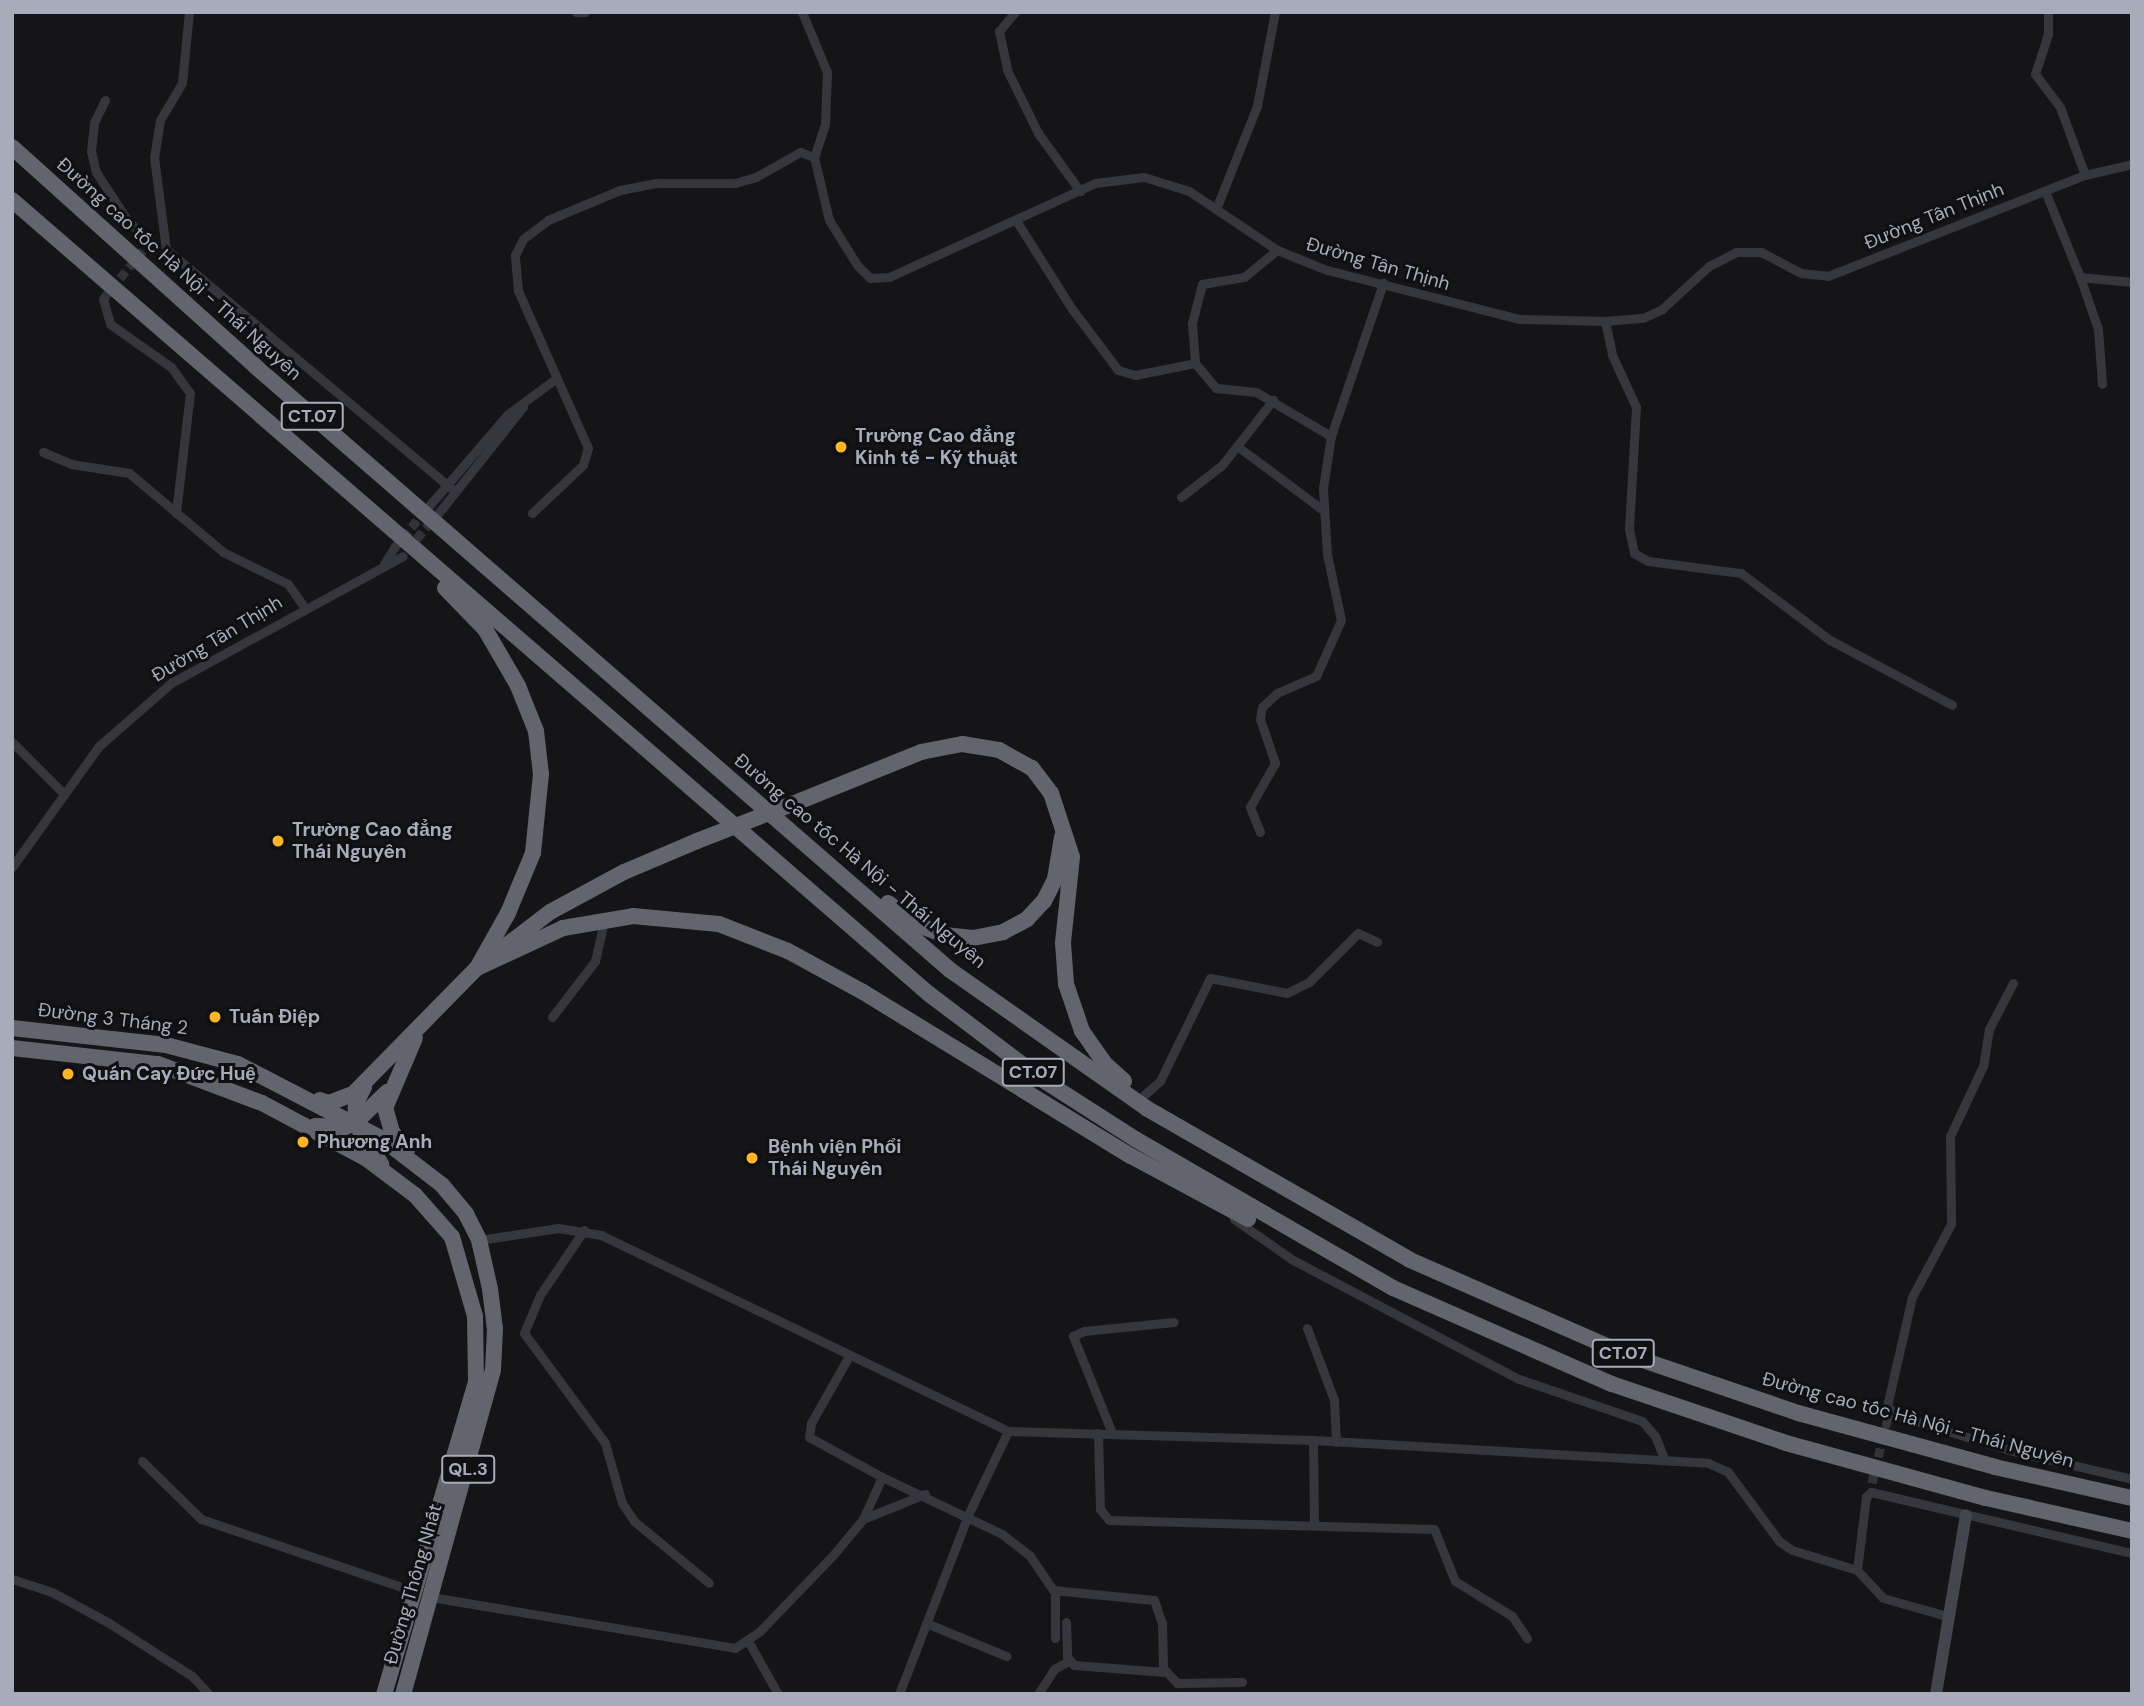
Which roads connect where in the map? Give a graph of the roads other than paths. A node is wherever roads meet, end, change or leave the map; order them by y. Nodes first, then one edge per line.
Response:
1 (188, 12) edge
2 (576, 12) edge
3 (585, 12) edge
4 (802, 12) edge
5 (1015, 12) edge
6 (1275, 12) edge
7 (2048, 12) edge
8 (106, 100) dead end
9 (12, 147) edge
10 (814, 157) junction
11 (2132, 164) edge
12 (2085, 175) junction
13 (1080, 191) junction
14 (2045, 191) junction
15 (12, 200) edge
16 (1216, 209) junction
17 (1017, 222) junction
18 (162, 236) junction
19 (1277, 250) junction
20 (2080, 277) junction
21 (2132, 282) edge
22 (1383, 283) junction
23 (103, 299) dead end
24 (1605, 321) junction
25 (1195, 363) junction
26 (554, 380) junction
27 (2102, 384) dead end
28 (233, 391) junction
29 (1273, 400) junction
30 (523, 407) junction
31 (1331, 436) junction
32 (1237, 446) junction
33 (43, 452) dead end
34 (446, 484) junction
35 (456, 492) junction
36 (1181, 498) dead end
37 (428, 507) tunnel mouth
38 (1323, 510) junction
39 (176, 513) junction
40 (532, 513) dead end
41 (437, 515) tunnel mouth
42 (394, 548) tunnel mouth
43 (403, 555) tunnel mouth
44 (383, 566) junction
45 (304, 607) junction
46 (616, 680) junction
47 (1952, 705) dead end
48 (12, 742) edge
49 (64, 794) junction
50 (1064, 821) junction
51 (1260, 832) dead end
52 (12, 867) edge
53 (604, 921) junction
54 (1377, 942) dead end
55 (477, 968) junction
56 (2013, 983) dead end
57 (552, 1017) dead end
58 (12, 1028) edge
59 (419, 1029) junction
60 (12, 1048) edge
61 (373, 1073) junction
62 (393, 1084) junction
63 (1144, 1095) junction
64 (304, 1096) junction
65 (291, 1118) junction
66 (355, 1123) junction
67 (425, 1170) junction
68 (391, 1176) junction
69 (1274, 1184) junction
70 (1194, 1190) junction
71 (584, 1230) junction
72 (479, 1240) junction
73 (460, 1251) junction
74 (1393, 1288) junction
75 (1174, 1322) dead end
76 (1307, 1328) dead end
77 (849, 1356) junction
78 (1889, 1412) junction
79 (1886, 1424) tunnel mouth
80 (1008, 1431) junction
81 (1098, 1433) junction
82 (1112, 1433) junction
83 (1313, 1440) junction
84 (1336, 1442) junction
85 (1664, 1458) junction
86 (142, 1461) dead end
87 (882, 1476) junction
88 (2132, 1479) edge
89 (925, 1494) junction
90 (2132, 1497) edge
91 (968, 1515) junction
92 (1966, 1515) junction
93 (863, 1519) junction
94 (1314, 1524) junction
95 (2132, 1531) edge
96 (2132, 1553) edge
97 (1857, 1570) junction
98 (12, 1579) edge
99 (709, 1583) dead end
100 (414, 1591) junction
101 (1055, 1591) junction
102 (431, 1597) junction
103 (1947, 1616) junction
104 (1066, 1622) dead end
105 (926, 1623) junction
106 (1527, 1638) dead end
107 (1055, 1639) dead end
108 (748, 1641) junction
109 (1006, 1656) dead end
110 (1069, 1661) junction
111 (1166, 1672) junction
112 (1242, 1682) dead end
113 (209, 1694) edge
114 (384, 1694) edge
115 (403, 1694) edge
116 (778, 1694) edge
117 (899, 1694) edge
118 (1038, 1694) edge
119 (1936, 1694) edge

1 - 18 street
2 - 3 street
4 - 10 street
5 - 13 street
6 - 16 street
7 - 12 street
8 - 18 street
9 - 46 highway, Đường cao tốc Hà Nội - Thái Nguyên / CT.07
10 - 17 street, Đường Tân Thịnh
10 - 26 street
11 - 12 street, Đường Tân Thịnh
12 - 14 street, Đường Tân Thịnh
13 - 16 street, Đường Tân Thịnh
13 - 17 street, Đường Tân Thịnh
14 - 20 street
14 - 24 street, Đường Tân Thịnh
15 - 28 highway, CT.07
16 - 19 street, Đường Tân Thịnh
17 - 25 street
18 - 34 street
19 - 22 street, Đường Tân Thịnh
19 - 25 street
20 - 21 street
20 - 27 street
22 - 24 street, Đường Tân Thịnh
22 - 31 street
23 - 39 street
24 - 47 street
25 - 29 street
26 - 30 street
26 - 40 street
28 - 55 highway
28 - 74 highway, CT.07
29 - 31 street
29 - 32 street
30 - 34 street
30 - 35 street
31 - 38 street
32 - 36 street
32 - 38 street
33 - 39 street
34 - 35 street
34 - 37 street
35 - 41 street
38 - 51 street
39 - 45 street
42 - 44 street
43 - 44 street, Đường Tân Thịnh
44 - 45 street, Đường Tân Thịnh
45 - 49 street, Đường Tân Thịnh
46 - 50 highway
46 - 69 highway, Đường cao tốc Hà Nội - Thái Nguyên / CT.07
48 - 49 street
49 - 52 street, Đường Tân Thịnh
50 - 55 highway, bridge
50 - 63 highway
53 - 55 highway
53 - 57 street
53 - 70 highway
54 - 63 street
55 - 59 highway
56 - 78 street
58 - 64 highway, Đường 3 Tháng 2 / QL.3
59 - 61 highway
59 - 62 highway
60 - 65 highway, Đường 3 Tháng 2 / QL.3
61 - 64 highway
61 - 66 highway
62 - 66 highway
62 - 67 highway
63 - 69 highway
64 - 66 highway, Đường 3 Tháng 2 / QL.3
65 - 66 highway
65 - 68 highway, Đường 3 Tháng 2 / QL.3
66 - 67 highway, Đường 3 Tháng 2 / QL.3
66 - 68 highway
67 - 72 highway, Đường 3 Tháng 2 / QL.3
68 - 73 highway, Đường 3 Tháng 2 / QL.3
69 - 90 highway, Đường cao tốc Hà Nội - Thái Nguyên / CT.07
70 - 74 highway
70 - 85 street
71 - 72 street
71 - 77 street
71 - 99 street
72 - 73 highway
72 - 102 highway, Đường Thống Nhất / QL.3
73 - 100 highway, Đường Thống Nhất / QL.3
74 - 95 highway, CT.07
75 - 82 street
76 - 84 street
77 - 80 street
77 - 87 street
78 - 79 street
78 - 88 street
80 - 81 street
80 - 91 street
81 - 82 street
81 - 94 street
82 - 83 street
83 - 84 street
83 - 94 street
84 - 85 street
85 - 97 street
86 - 100 street
87 - 89 street
87 - 93 street
89 - 91 street
89 - 93 street
91 - 101 street
91 - 105 street
92 - 96 street
92 - 97 street
92 - 103 street
93 - 108 street
94 - 106 street
97 - 103 street
98 - 113 street
100 - 114 highway, Đường Thống Nhất / QL.3
101 - 107 street
101 - 111 street
102 - 108 street
102 - 115 highway, Đường Thống Nhất / QL.3
103 - 119 street
104 - 110 street
105 - 109 street
105 - 117 street
108 - 116 street
110 - 111 street
110 - 118 street
111 - 112 street

